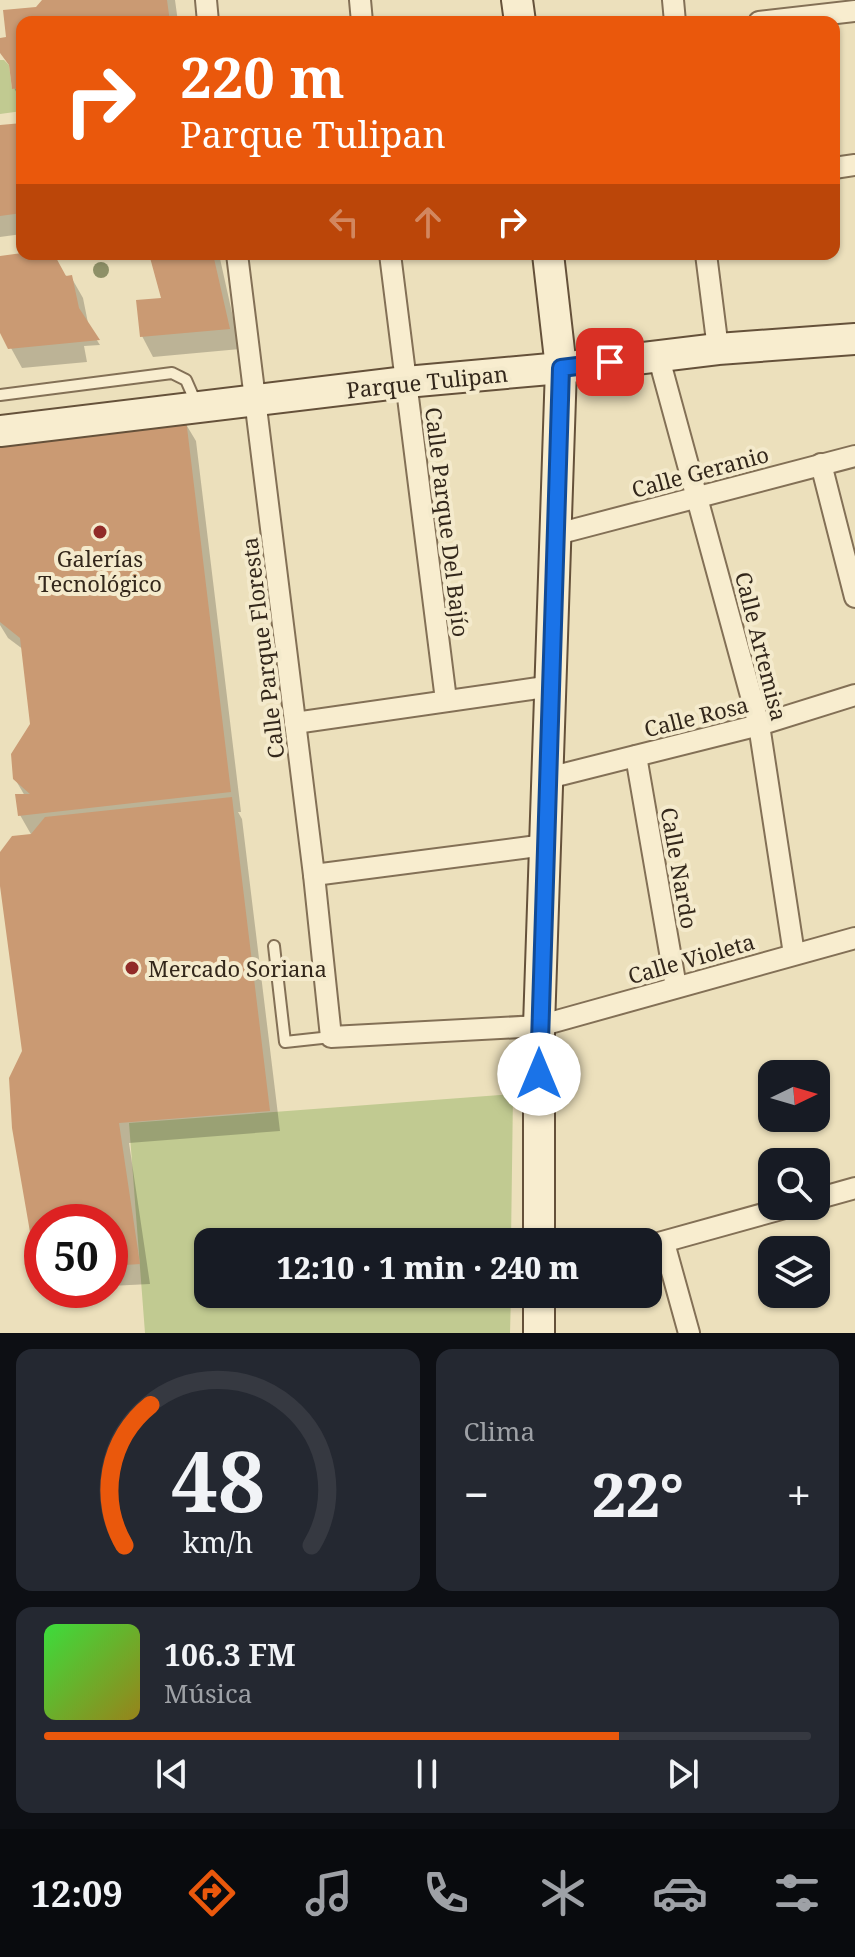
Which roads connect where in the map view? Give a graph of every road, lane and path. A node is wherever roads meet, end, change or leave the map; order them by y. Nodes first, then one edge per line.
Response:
1 (855, 11) edge
2 (811, 16) edge
3 (238, 260) edge
4 (391, 260) edge
5 (549, 260) edge
6 (707, 260) edge
7 (855, 339) edge
8 (718, 349) junction
9 (658, 355) junction
10 (561, 368) junction
11 (406, 382) junction
12 (0, 395) edge
13 (256, 399) junction
14 (197, 406) junction
15 (0, 431) edge
16 (855, 456) edge
17 (821, 464) junction
18 (698, 497) junction
19 (557, 534) junction
20 (855, 597) edge
21 (552, 686) junction
22 (855, 695) edge
23 (446, 700) junction
24 (295, 723) junction
25 (759, 725) junction
26 (636, 756) junction
27 (548, 778) junction
28 (545, 845) junction
29 (314, 875) junction
30 (855, 938) edge
31 (274, 946) dead end
32 (794, 954) junction
33 (676, 987) junction
34 (539, 1026) junction
35 (331, 1037) junction
36 (855, 1188) edge
37 (830, 1195) edge
38 (758, 1216) edge
39 (539, 1228) edge
40 (662, 1242) edge
41 (662, 1260) edge
42 (539, 1308) edge
43 (539, 1333) edge
44 (689, 1333) edge

1 - 2 street
3 - 13 street, Calle Parque Floresta
4 - 11 street, Calle Parque Del Bajío
5 - 10 main road
6 - 8 street
7 - 8 main road, Parque Tulipan
8 - 9 main road, Parque Tulipan
9 - 10 main road, Parque Tulipan
9 - 18 street, Calle Artemisa
10 - 11 main road, Parque Tulipan
10 - 19 main road
11 - 13 main road, Parque Tulipan
11 - 23 street, Calle Parque Del Bajío
12 - 14 lane
13 - 14 main road, Parque Tulipan
13 - 24 street, Calle Parque Floresta
14 - 15 main road, Parque Tulipan
16 - 17 street, Calle Geranio
17 - 18 street, Calle Geranio
17 - 20 street
18 - 19 street, Calle Geranio
18 - 25 street, Calle Artemisa
19 - 21 main road
21 - 23 street
21 - 27 main road
22 - 25 street, Calle Rosa
23 - 24 street
24 - 29 street, Calle Parque Floresta
25 - 26 street, Calle Rosa
25 - 32 street, Calle Artemisa
26 - 27 street, Calle Rosa
26 - 33 street, Calle Nardo
27 - 28 main road
28 - 29 street
28 - 34 main road
29 - 35 street, Calle Parque Floresta
30 - 32 street, Calle Violeta
31 - 35 lane
32 - 33 street, Calle Violeta
33 - 34 street, Calle Violeta
34 - 35 street, Calle Violeta
34 - 39 main road
36 - 37 street
38 - 40 street
41 - 44 street
42 - 43 main road

